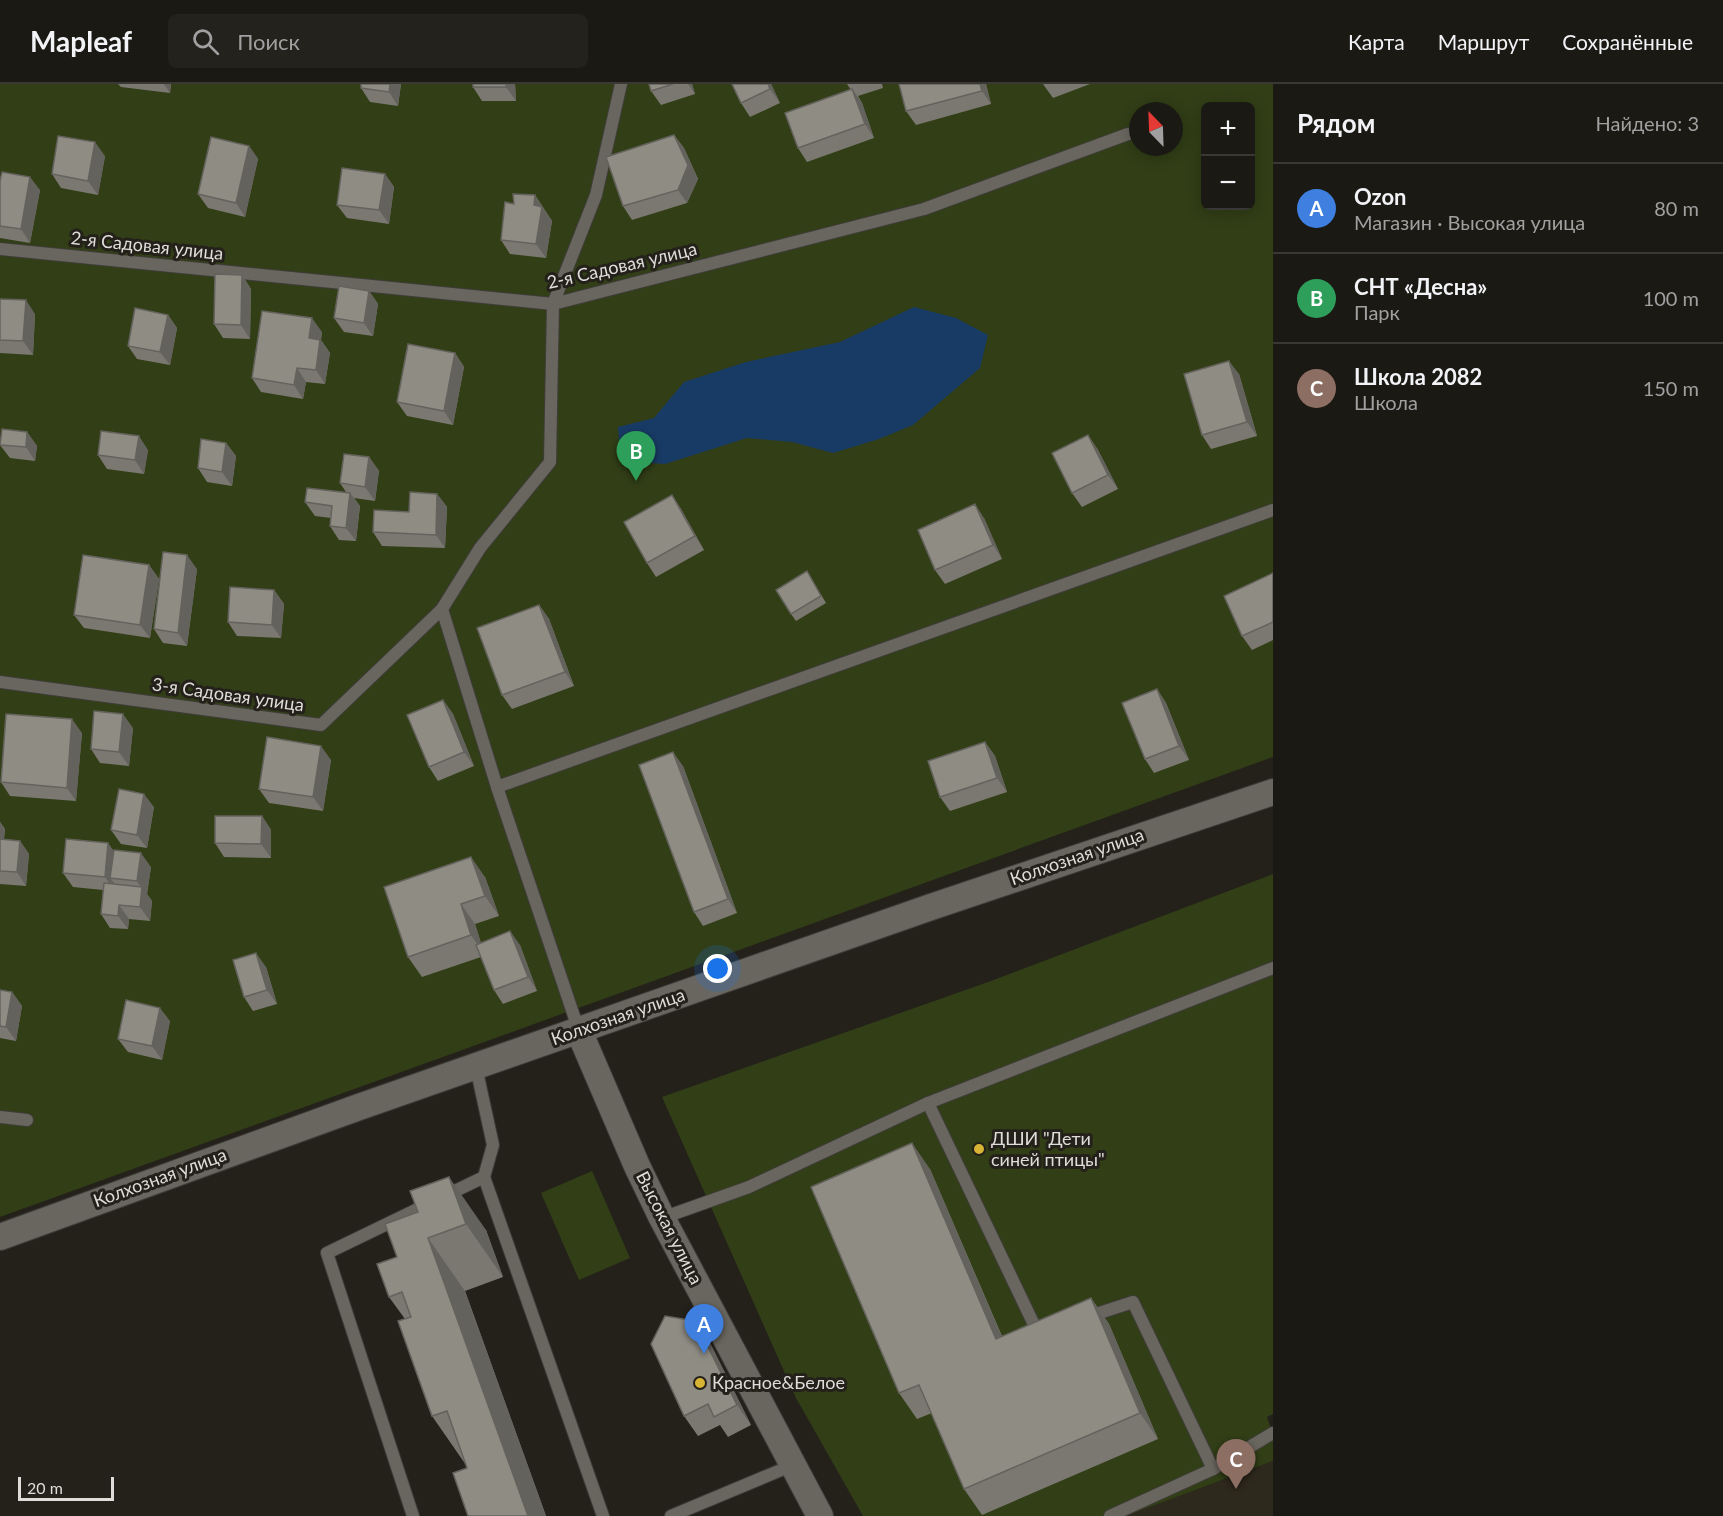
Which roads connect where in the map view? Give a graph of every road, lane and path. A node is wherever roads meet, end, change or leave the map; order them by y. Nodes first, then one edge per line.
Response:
1 (621, 84) edge
2 (1128, 134) dead end
3 (0, 249) edge
4 (553, 304) junction
5 (1273, 510) edge
6 (442, 609) junction
7 (0, 682) edge
8 (497, 787) junction
9 (1273, 792) edge
10 (1273, 968) edge
11 (579, 1031) junction
12 (476, 1068) junction
13 (928, 1103) junction
14 (0, 1117) edge
15 (27, 1120) dead end
16 (484, 1177) junction
17 (662, 1218) junction
18 (0, 1236) edge
19 (1080, 1319) edge
20 (1059, 1326) edge
21 (1273, 1433) edge
22 (793, 1465) junction
23 (1213, 1469) junction
24 (413, 1516) edge
25 (603, 1516) edge
26 (671, 1516) edge
27 (820, 1516) edge
28 (1110, 1516) edge

1 - 4 lane
2 - 4 lane, 2-я Садовая улица
3 - 4 lane, 2-я Садовая улица
4 - 6 lane
5 - 8 lane
6 - 7 lane, 3-я Садовая улица
6 - 8 lane
8 - 11 lane
9 - 11 street, Колхозная улица
10 - 13 lane
11 - 12 street, Колхозная улица
11 - 17 street, Высокая улица
12 - 16 lane
12 - 18 street, Колхозная улица
13 - 17 lane
13 - 20 lane
14 - 15 lane
16 - 24 lane
16 - 25 lane
17 - 22 street, Высокая улица
19 - 23 lane
21 - 23 lane
22 - 26 lane
22 - 27 street, Высокая улица
23 - 28 lane

